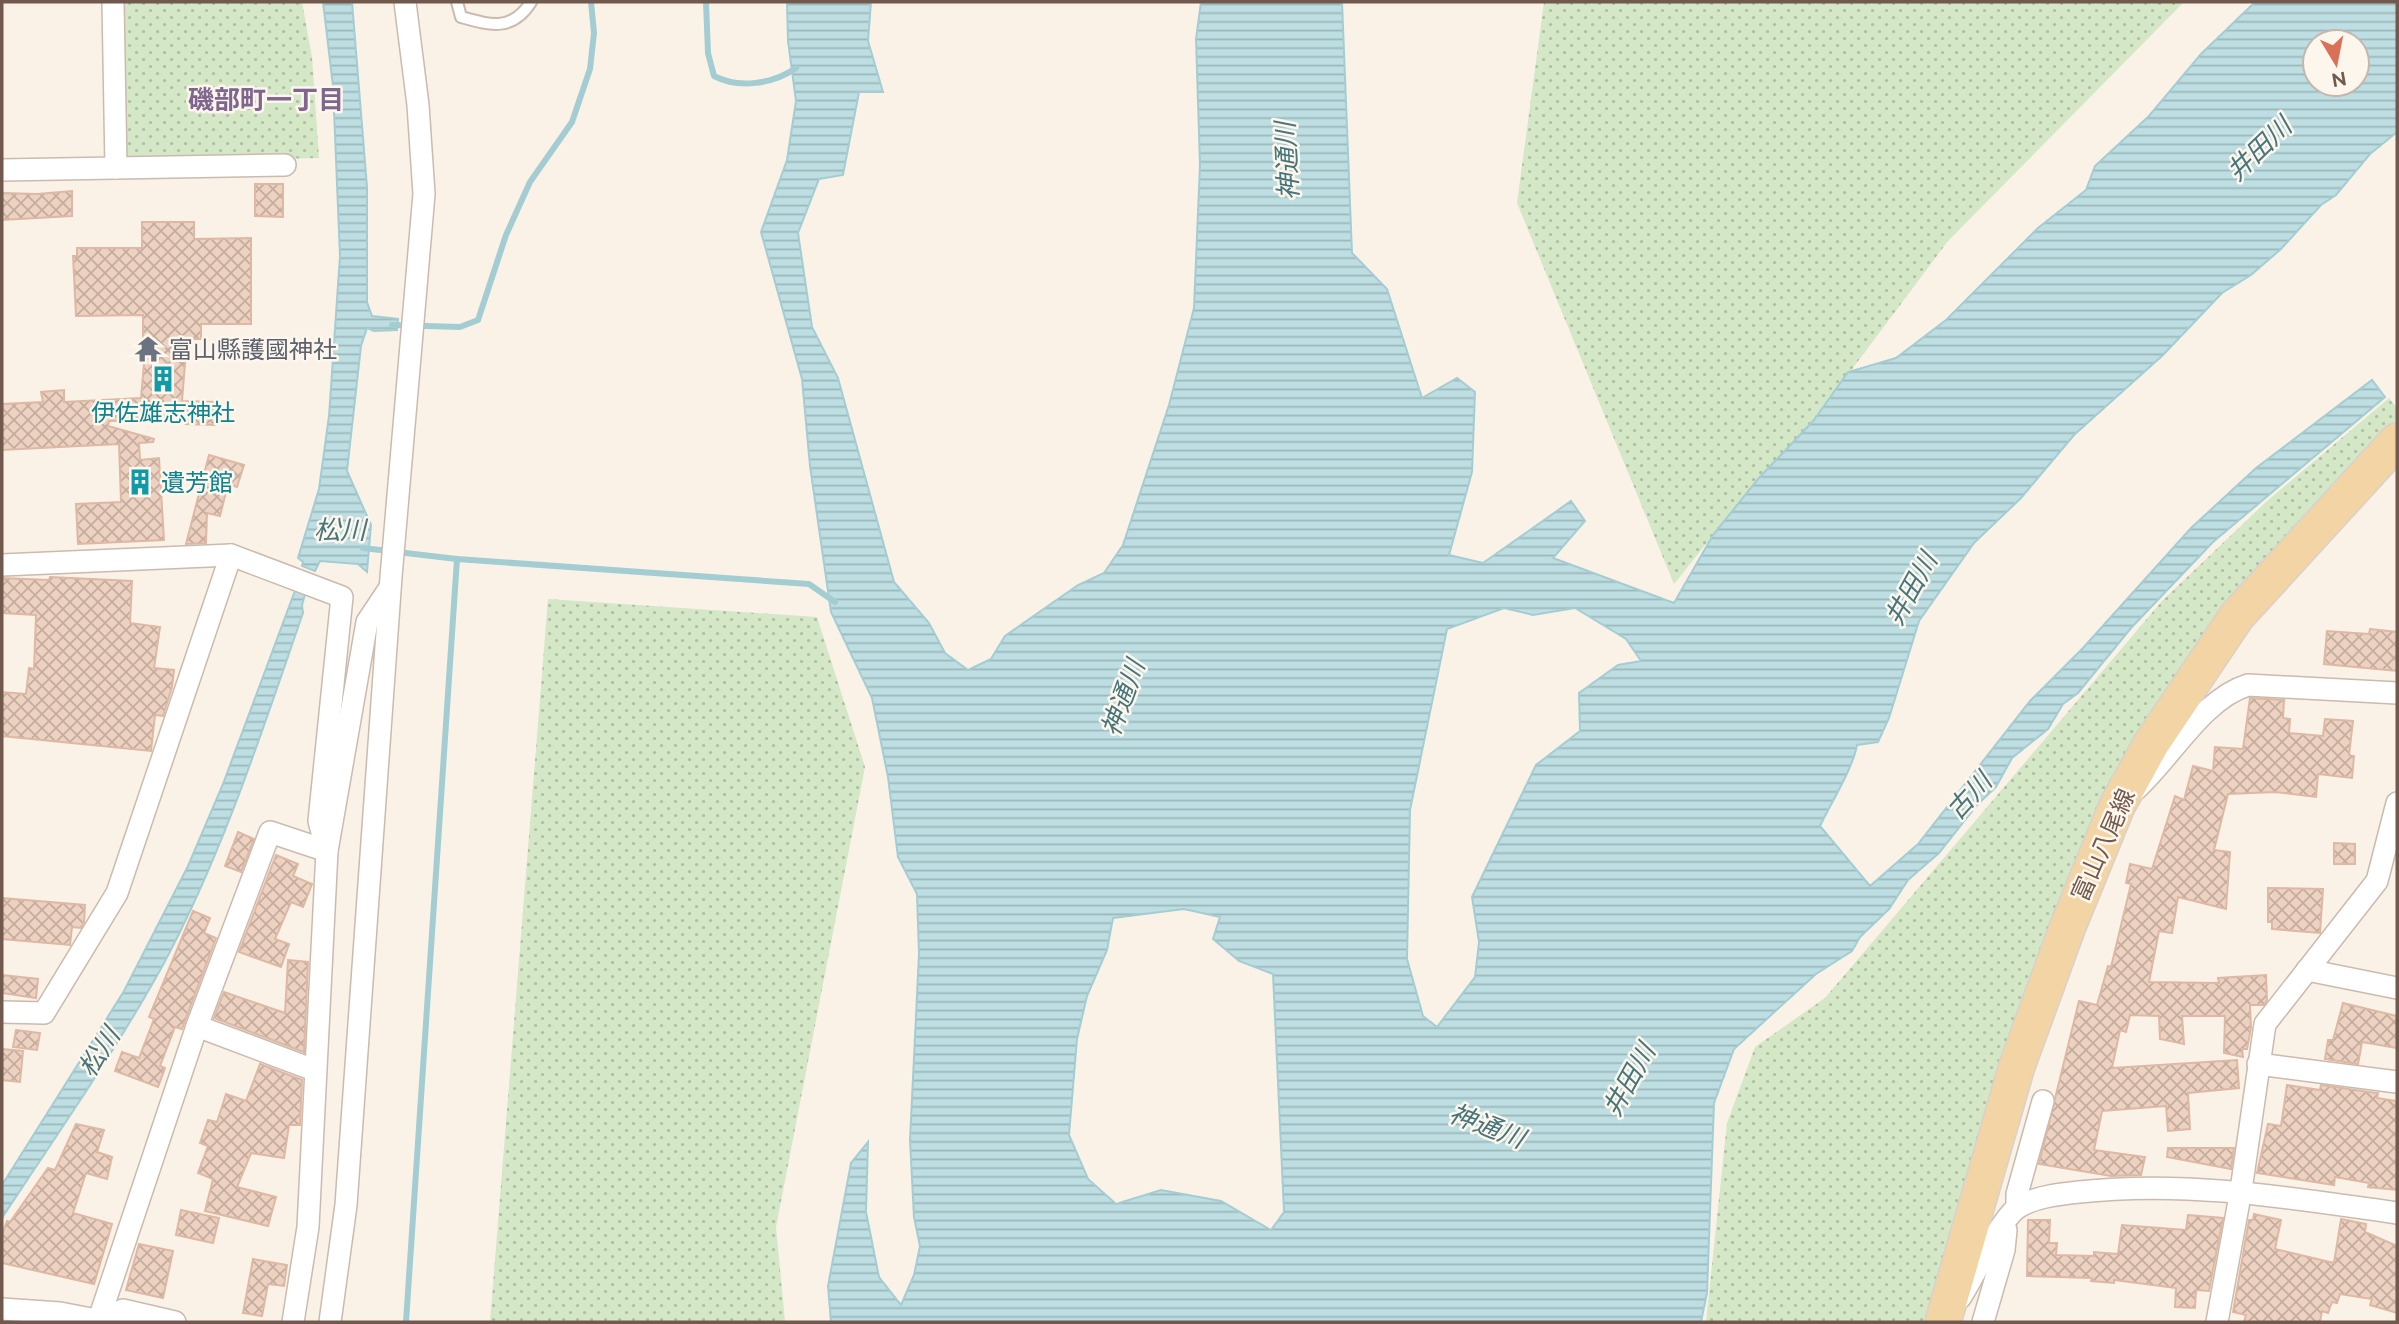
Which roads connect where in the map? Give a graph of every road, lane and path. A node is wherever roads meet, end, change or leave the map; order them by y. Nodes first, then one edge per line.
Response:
1 (113, 2) edge
2 (405, 2) edge
3 (457, 2) edge
4 (531, 2) edge
5 (285, 165) dead end
6 (116, 168) junction
7 (2, 170) edge
8 (2397, 441) edge
9 (231, 555) junction
10 (2, 565) edge
11 (390, 588) junction
12 (2397, 693) edge
13 (2397, 803) edge
14 (2117, 806) junction
15 (327, 851) junction
16 (2307, 970) junction
17 (2397, 988) edge
18 (2, 1012) edge
19 (197, 1026) junction
20 (2258, 1064) junction
21 (314, 1070) junction
22 (2397, 1082) edge
23 (2043, 1101) dead end
24 (2241, 1190) junction
25 (2397, 1213) edge
26 (2012, 1214) junction
27 (2, 1309) edge
28 (101, 1321) edge
29 (175, 1322) edge
30 (293, 1322) edge
31 (330, 1322) edge
32 (1943, 1322) edge
33 (1983, 1322) edge
34 (2217, 1322) edge

1 - 6 street
2 - 11 street
3 - 4 lane
5 - 6 street
6 - 7 street
8 - 14 main road, 富山八尾線
9 - 10 street
9 - 15 street
9 - 18 street
11 - 15 street
11 - 31 street
12 - 14 street
13 - 16 street
14 - 32 main road, 富山八尾線
15 - 19 street
15 - 21 street
16 - 17 street
16 - 20 street
19 - 21 street
19 - 28 street
20 - 22 street
20 - 24 street
21 - 30 street
23 - 26 street
24 - 25 street
24 - 26 street
24 - 34 street
26 - 32 street
26 - 33 street
27 - 28 street
28 - 29 street

